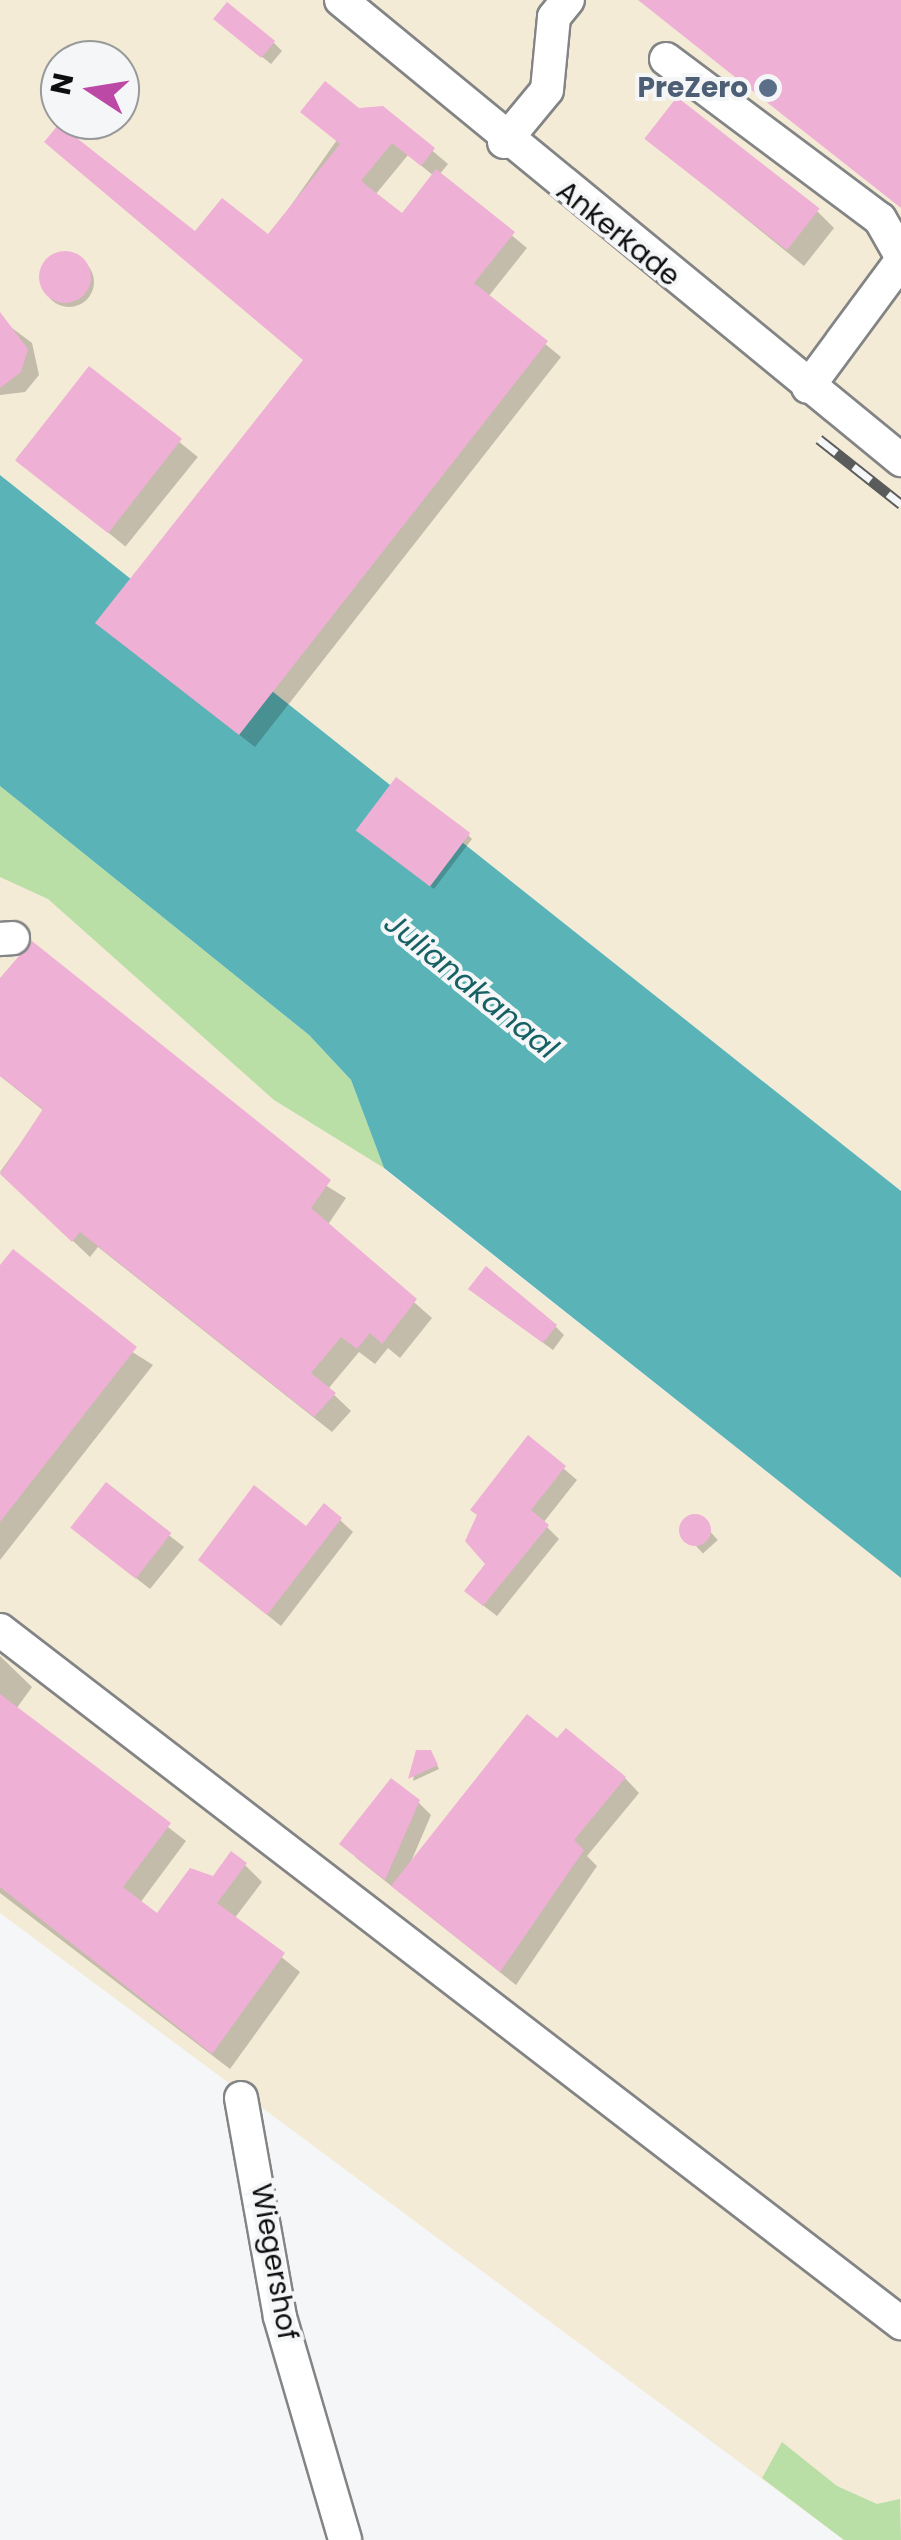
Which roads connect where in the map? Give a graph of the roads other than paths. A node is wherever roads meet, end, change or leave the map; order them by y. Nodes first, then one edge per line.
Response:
1 (341, 0) edge
2 (568, 0) edge
3 (666, 59) dead end
4 (504, 142) junction
5 (901, 259) edge
6 (808, 387) junction
7 (901, 460) edge
8 (0, 1630) edge
9 (241, 2098) dead end
10 (901, 2324) edge
11 (345, 2540) edge

1 - 4 street, Ankerkade
2 - 4 street
3 - 5 street
4 - 6 street, Ankerkade
5 - 6 street
6 - 7 street, Ankerkade
8 - 10 street
9 - 11 street, Wiegershof

